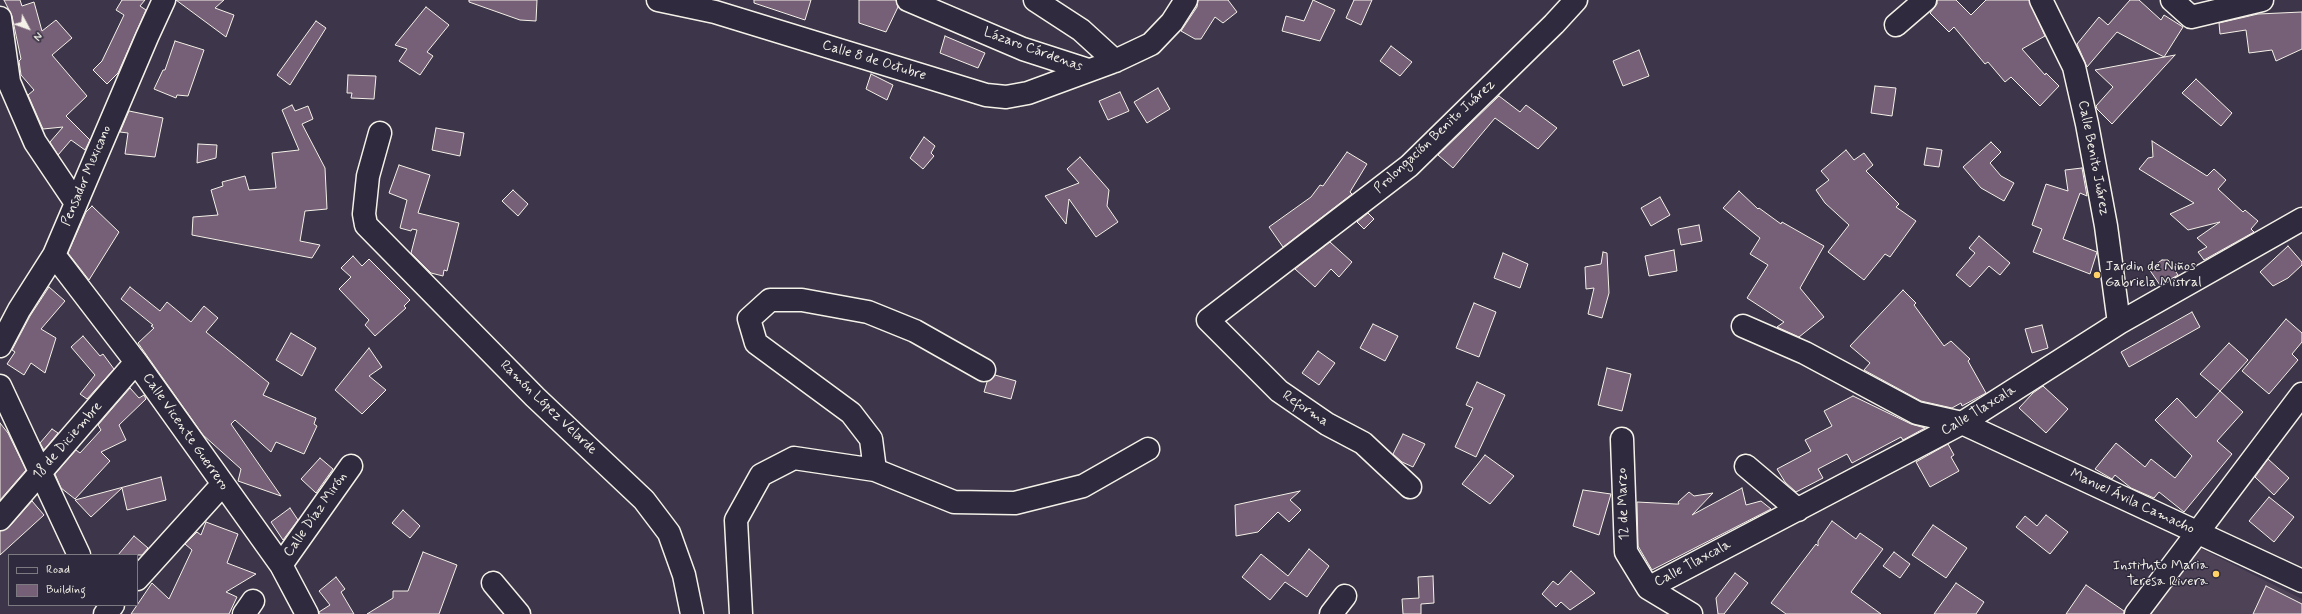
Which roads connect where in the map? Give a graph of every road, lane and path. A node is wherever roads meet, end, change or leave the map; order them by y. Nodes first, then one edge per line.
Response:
1 (1, 0) edge
2 (164, 0) edge
3 (658, 0) edge
4 (908, 0) edge
5 (1035, 0) edge
6 (1186, 0) edge
7 (1576, 0) edge
8 (1925, 0) edge
9 (2041, 0) edge
10 (2172, 0) edge
11 (2262, 0) edge
12 (0, 8) edge
13 (0, 18) edge
14 (1896, 24) dead end
15 (1115, 61) junction
16 (1088, 70) junction
17 (380, 133) dead end
18 (76, 203) junction
19 (2302, 219) edge
20 (54, 255) junction
21 (1208, 320) joint
22 (2119, 323) junction
23 (1743, 326) dead end
24 (0, 346) edge
25 (136, 362) junction
26 (984, 370) dead end
27 (0, 386) edge
28 (2302, 394) edge
29 (1962, 423) junction
30 (1622, 439) dead end
31 (1148, 449) dead end
32 (352, 466) dead end
33 (1746, 466) dead end
34 (875, 470) junction
35 (41, 473) junction
36 (222, 485) junction
37 (1410, 487) dead end
38 (1798, 510) junction
39 (0, 519) edge
40 (2198, 534) junction
41 (79, 554) edge
42 (281, 565) junction
43 (138, 578) edge
44 (2302, 581) edge
45 (493, 583) dead end
46 (1648, 588) junction
47 (1345, 596) dead end
48 (307, 614) edge
49 (519, 614) edge
50 (692, 614) edge
51 (741, 614) edge
52 (1331, 614) edge
53 (1691, 614) edge
54 (2136, 614) edge

1 - 12 street
2 - 18 street, Pensador Mexicano
3 - 16 street, Calle 8 de Octubre
4 - 16 street, Lázaro Cárdenas
5 - 15 street
6 - 15 street, Lázaro Cárdenas
7 - 21 street, Prolongación Benito Juárez
8 - 14 street
9 - 22 street, Calle Benito Juárez
10 - 11 street
13 - 18 street
15 - 16 street, Lázaro Cárdenas
17 - 50 street, Ramón López Velarde
18 - 20 street, Pensador Mexicano
19 - 22 street, Calle Tlaxcala
20 - 24 street, Pensador Mexicano
20 - 25 street, Calle Vicente Guerrero
21 - 37 street, Reforma
22 - 29 street, Calle Tlaxcala
23 - 29 street, Manuel Ávila Camacho
25 - 35 street, 18 de Diciembre
25 - 36 street, Calle Vicente Guerrero
26 - 34 street
27 - 35 street
28 - 40 street
29 - 38 street, Calle Tlaxcala
29 - 40 street, Manuel Ávila Camacho
30 - 46 street, 12 de Marzo
31 - 34 street
32 - 42 street, Calle Díaz Mirón
33 - 38 street
34 - 51 street
35 - 39 street, 18 de Diciembre
35 - 41 street
36 - 42 street, Calle Vicente Guerrero
36 - 43 street
38 - 46 street, Calle Tlaxcala
40 - 44 street, Manuel Ávila Camacho
40 - 54 street
42 - 48 street, Calle Vicente Guerrero
45 - 49 street
46 - 53 street
47 - 52 street

